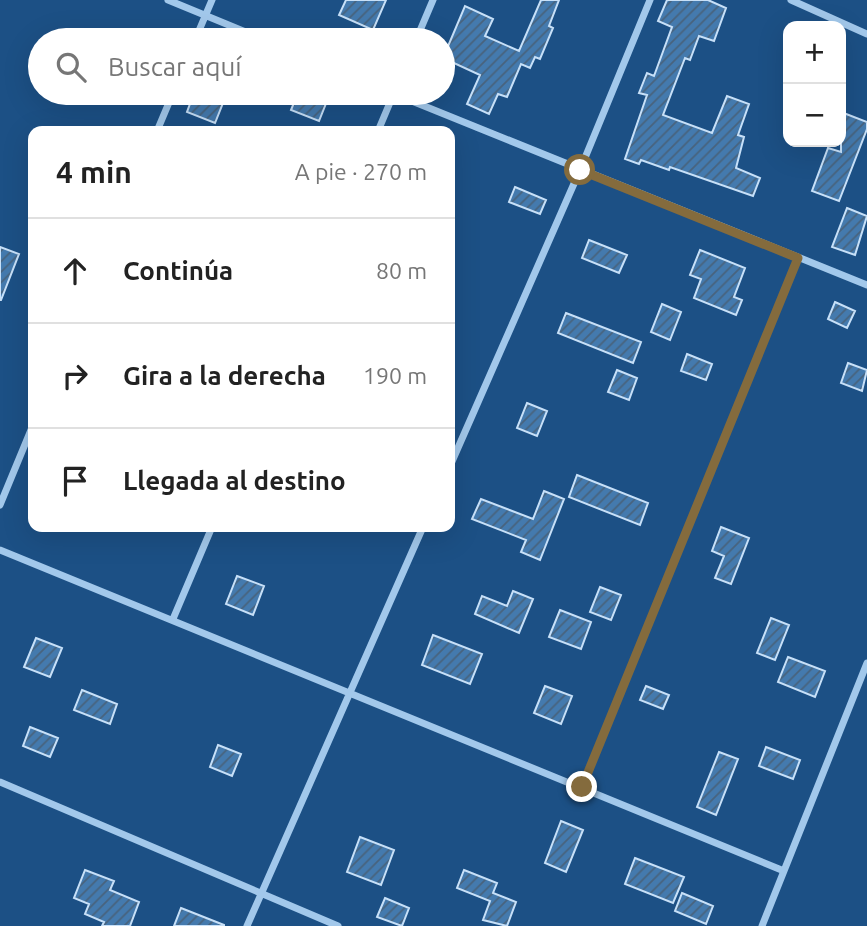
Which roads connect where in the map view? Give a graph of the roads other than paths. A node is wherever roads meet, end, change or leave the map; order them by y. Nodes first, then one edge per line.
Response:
1 (167, 0) edge
2 (212, 0) edge
3 (433, 0) edge
4 (650, 0) edge
5 (791, 0) edge
6 (205, 16) junction
7 (200, 28) edge
8 (235, 28) edge
9 (421, 28) edge
10 (867, 34) edge
11 (168, 105) edge
12 (388, 105) edge
13 (422, 105) edge
14 (159, 126) edge
15 (380, 126) edge
16 (580, 170) junction
17 (798, 258) junction
18 (867, 285) edge
19 (28, 437) edge
20 (455, 455) edge
21 (0, 505) edge
22 (210, 532) edge
23 (421, 532) edge
24 (0, 550) edge
25 (173, 619) junction
26 (867, 663) edge
27 (351, 691) junction
28 (0, 782) edge
29 (582, 787) junction
30 (784, 871) junction
31 (261, 893) junction
32 (247, 926) edge
33 (338, 926) edge
34 (762, 926) edge

1 - 6 street
2 - 6 street
3 - 9 street
4 - 16 street
5 - 10 street
6 - 7 street
6 - 8 street
11 - 14 street
12 - 15 street
13 - 16 street
16 - 17 street
16 - 20 street
17 - 18 street
17 - 29 street
19 - 21 street
22 - 25 street
23 - 27 street
24 - 25 street
25 - 27 street
26 - 30 street
27 - 29 street
27 - 31 street
28 - 31 street
29 - 30 street
30 - 34 street
31 - 32 street
31 - 33 street

